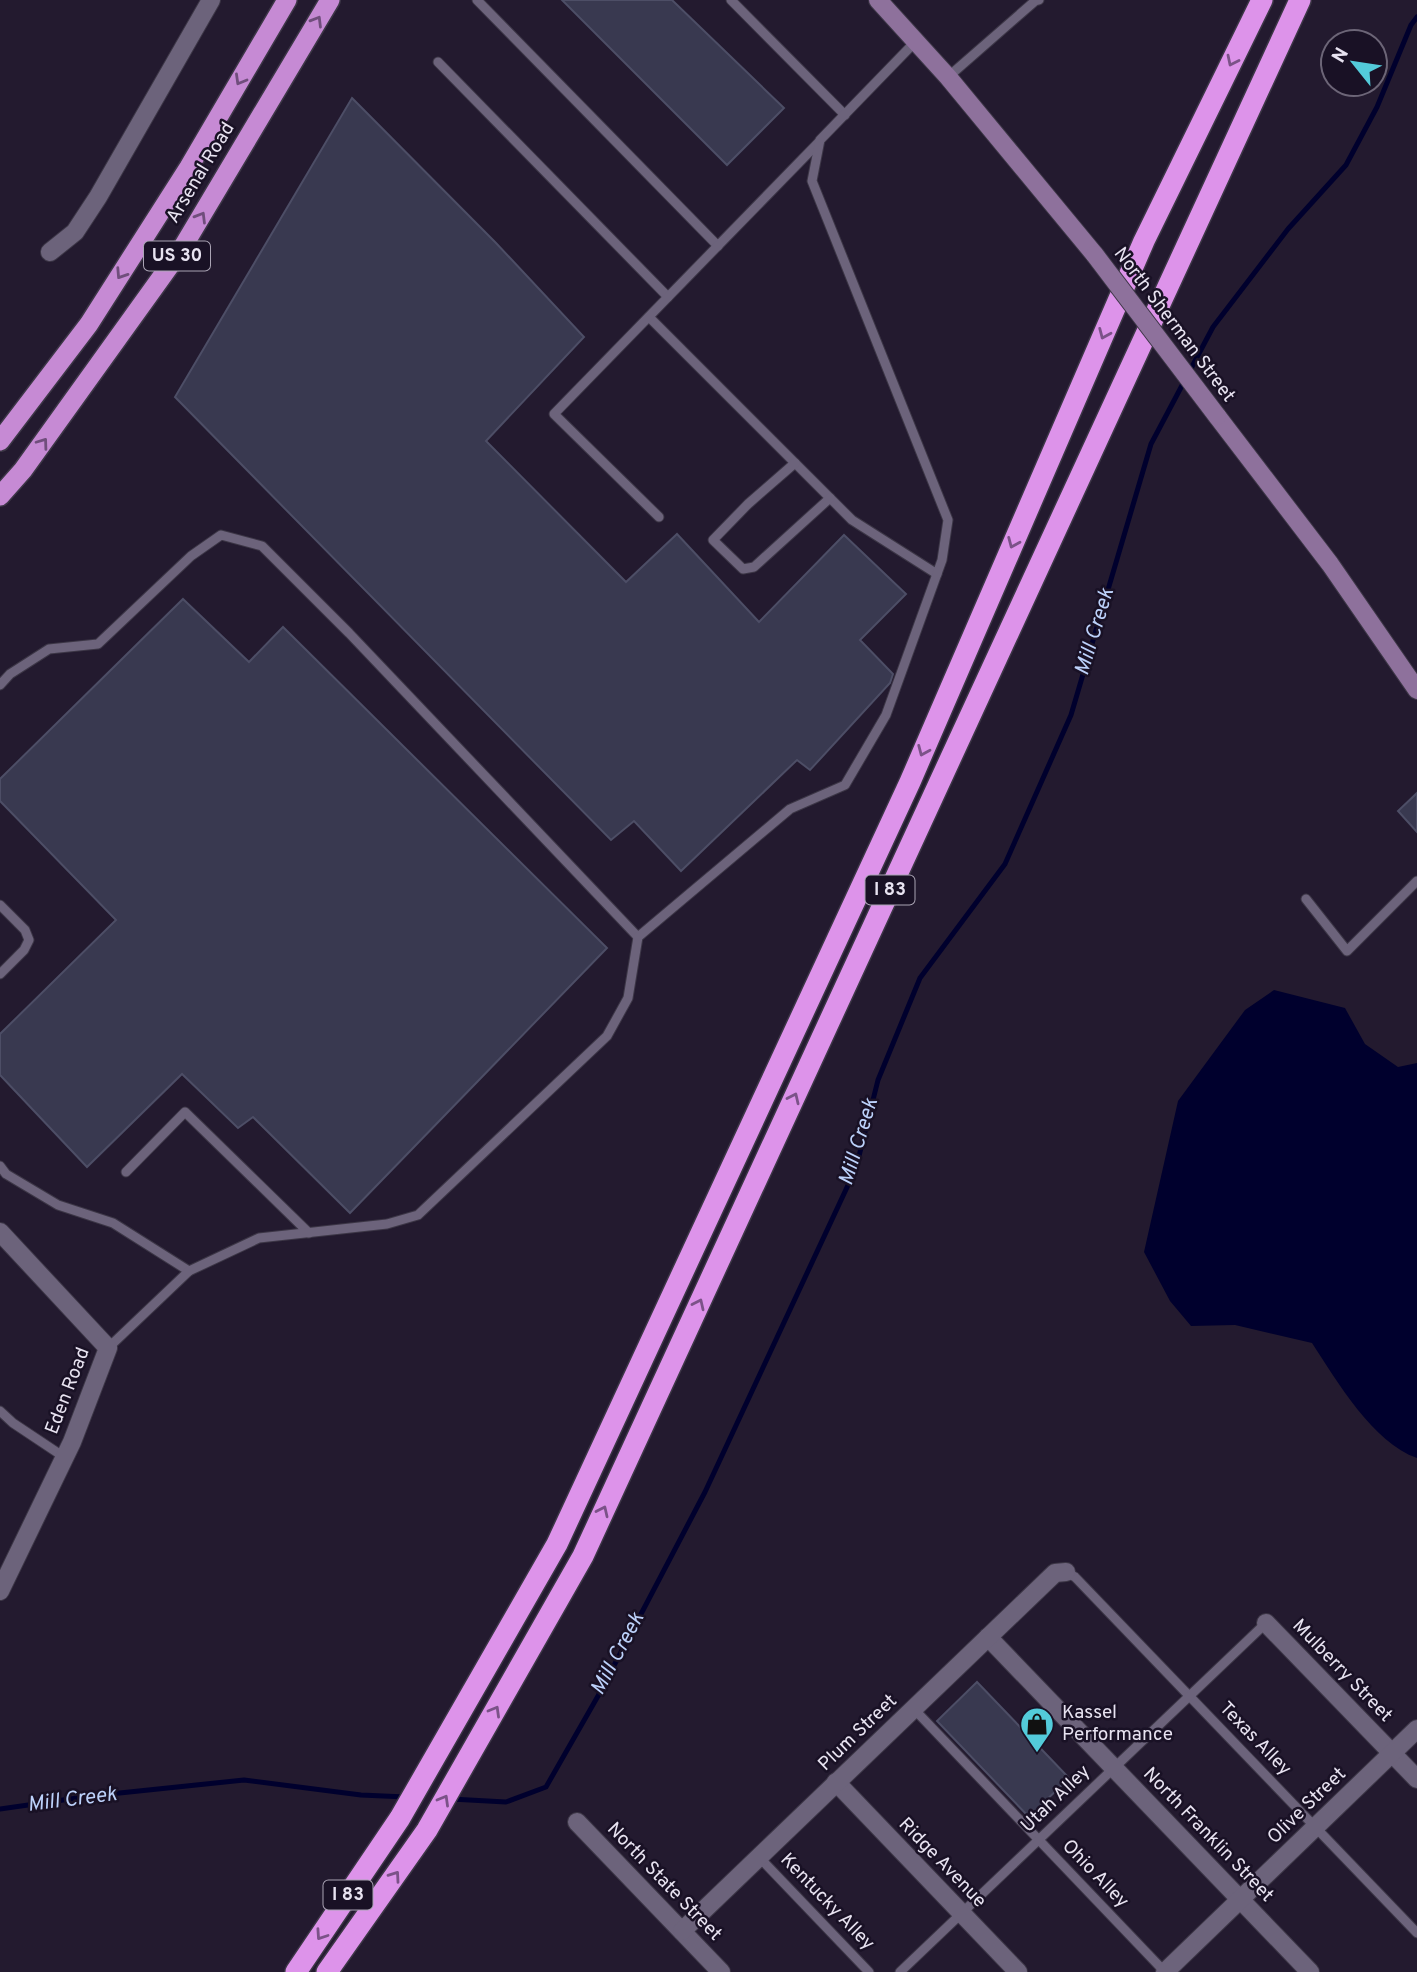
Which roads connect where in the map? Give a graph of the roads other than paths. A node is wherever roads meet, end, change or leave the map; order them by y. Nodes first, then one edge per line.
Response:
1 (211, 0) edge
2 (287, 0) edge
3 (330, 0) edge
4 (477, 0) edge
5 (731, 0) edge
6 (878, 0) edge
7 (1039, 0) edge
8 (1262, 0) edge
9 (1300, 0) edge
10 (916, 41) junction
11 (438, 62) dead end
12 (948, 76) junction
13 (845, 115) junction
14 (820, 140) junction
15 (718, 246) junction
16 (50, 252) dead end
17 (668, 298) junction
18 (649, 317) junction
19 (0, 441) edge
20 (795, 463) junction
21 (0, 496) edge
22 (830, 498) junction
23 (659, 517) dead end
24 (937, 574) junction
25 (0, 685) edge
26 (1417, 690) edge
27 (1417, 881) edge
28 (1306, 898) dead end
29 (0, 905) edge
30 (638, 937) junction
31 (0, 974) edge
32 (0, 1166) edge
33 (126, 1172) dead end
34 (0, 1232) edge
35 (309, 1233) junction
36 (189, 1270) junction
37 (108, 1348) junction
38 (0, 1411) edge
39 (64, 1457) junction
40 (1066, 1572) joint
41 (0, 1591) edge
42 (1266, 1623) joint
43 (988, 1637) junction
44 (1190, 1696) junction
45 (914, 1708) junction
46 (1417, 1729) edge
47 (1392, 1753) junction
48 (1114, 1768) junction
49 (1417, 1779) edge
50 (836, 1782) junction
51 (577, 1822) dead end
52 (1315, 1827) junction
53 (1039, 1840) junction
54 (759, 1857) junction
55 (1240, 1899) junction
56 (962, 1913) junction
57 (682, 1931) junction
58 (1417, 1933) edge
59 (296, 1972) edge
60 (327, 1972) edge
61 (721, 1972) edge
62 (869, 1972) edge
63 (900, 1972) edge
64 (1018, 1972) edge
65 (1165, 1972) edge
66 (1310, 1972) edge

1 - 16 street
2 -> 19 highway, Arsenal Road / US 30
21 -> 3 highway, Arsenal Road / US 30
4 - 15 lane
5 - 13 lane
6 - 10 main road, North Sherman Street
7 - 12 lane
8 -> 59 highway, I 83
60 -> 9 highway, I 83
10 - 12 main road, North Sherman Street
10 - 13 lane
11 - 17 lane
12 - 26 main road, North Sherman Street, bridge
13 - 14 lane
14 - 15 lane
14 - 24 lane
15 - 17 lane
17 - 18 lane
18 - 20 lane
18 - 23 lane
20 - 22 lane
20 - 22 lane
22 - 24 lane
24 - 30 lane
25 - 30 lane
27 - 28 lane
29 - 31 lane
30 - 35 lane
32 - 36 lane
33 - 35 lane
34 - 37 street, Eden Road
35 - 36 lane
36 - 37 lane
37 - 39 street, Eden Road
38 - 39 lane
39 - 41 street, Eden Road
40 - 43 street, Plum Street
40 - 44 lane, Texas Alley
42 - 44 lane, Utah Alley
42 - 47 street, Mulberry Street
43 - 45 street, Plum Street
43 - 48 street, North Franklin Street
44 - 48 lane, Utah Alley
44 - 52 lane, Texas Alley
45 - 50 street, Plum Street
45 - 53 lane, Ohio Alley
46 - 47 street, Olive Street
47 - 49 street, Mulberry Street
47 - 52 street, Olive Street
48 - 53 lane, Utah Alley
48 - 55 street, North Franklin Street
50 - 54 street, Plum Street
50 - 56 street, Ridge Avenue
51 - 57 street, North State Street
52 - 55 street, Olive Street
52 - 58 lane, Texas Alley
53 - 56 lane, Utah Alley
53 - 65 lane, Ohio Alley
54 - 57 street, Plum Street
54 - 62 lane, Kentucky Alley
55 - 65 street, Olive Street
55 - 66 street, North Franklin Street
56 - 63 lane, Utah Alley
56 - 64 street, Ridge Avenue
57 - 61 street, North State Street

